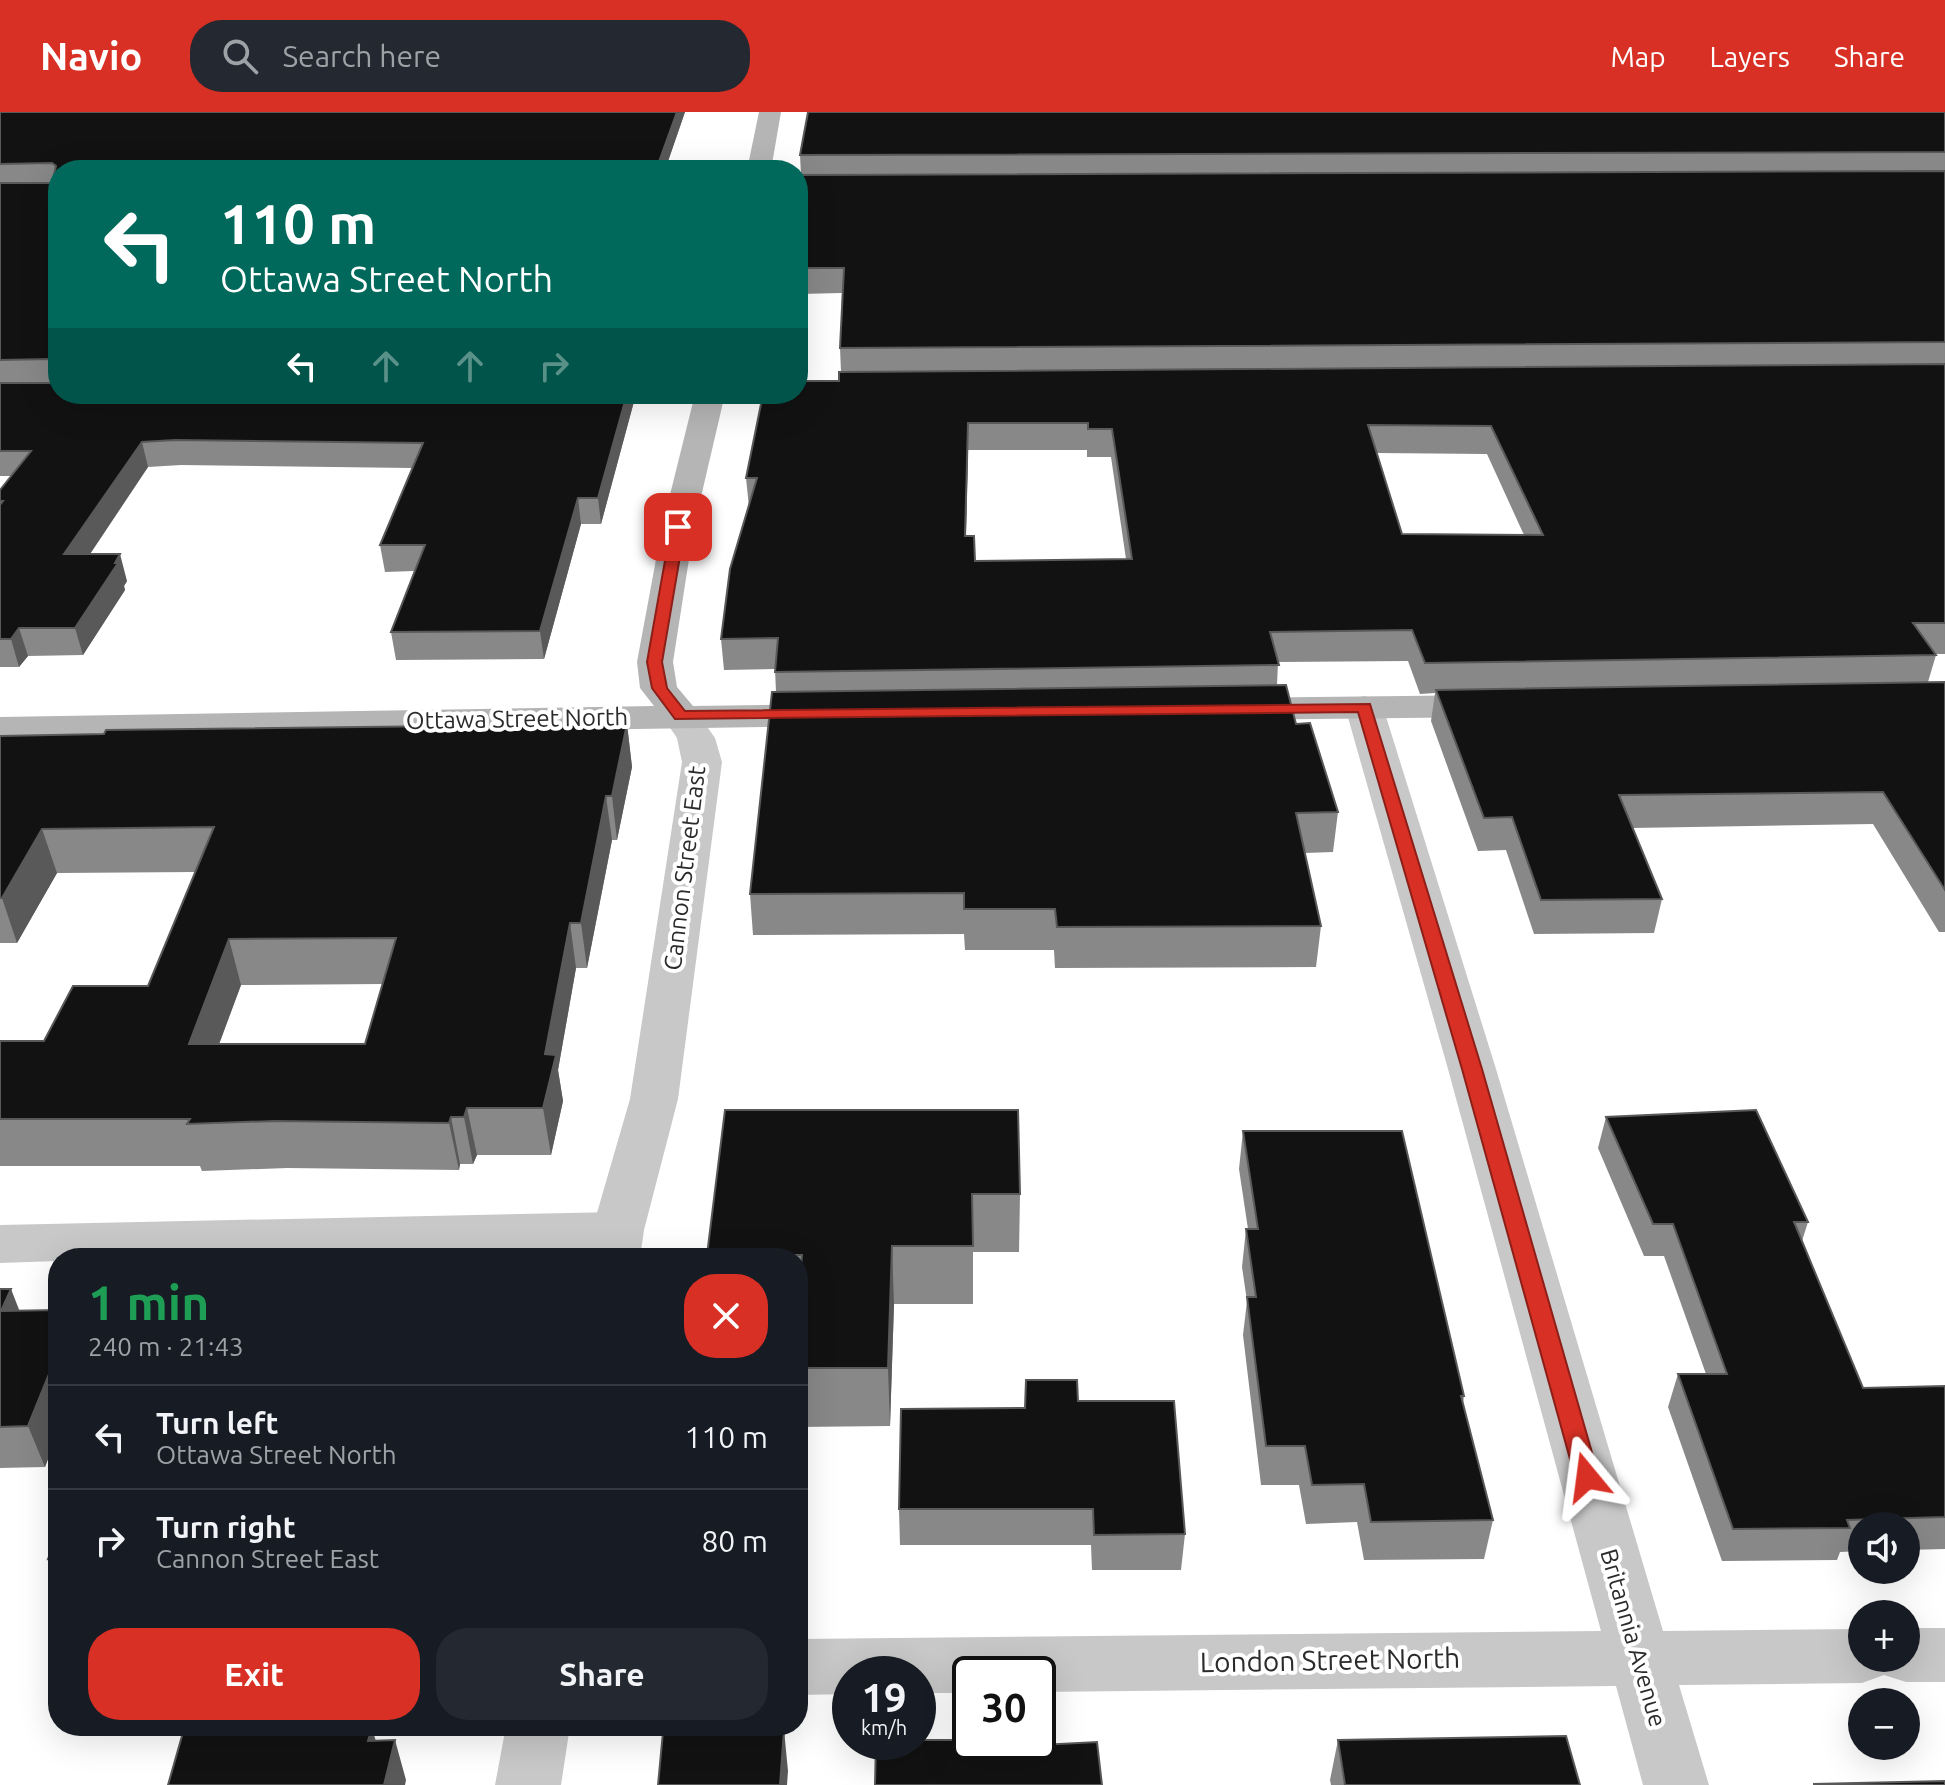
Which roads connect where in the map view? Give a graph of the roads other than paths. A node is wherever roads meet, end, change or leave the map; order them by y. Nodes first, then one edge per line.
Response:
1 (770, 112) edge
2 (761, 160) edge
3 (708, 404) edge
4 (1521, 705) edge
5 (1364, 707) junction
6 (1194, 710) edge
7 (869, 714) edge
8 (681, 716) junction
9 (0, 728) edge
10 (0, 1244) edge
11 (616, 1244) edge
12 (1920, 1655) edge
13 (1945, 1655) edge
14 (1848, 1656) edge
15 (1638, 1657) junction
16 (808, 1667) edge
17 (536, 1736) edge
18 (528, 1785) edge
19 (1676, 1785) edge

1 - 2 main road
3 - 8 main road, Cannon Street East
4 - 5 main road
5 - 6 main road
5 - 15 street, Britannia Avenue
7 - 8 main road, Ottawa Street North
8 - 9 main road, Ottawa Street North
8 - 11 street, Cannon Street East
10 - 11 street
12 - 13 street
14 - 15 street, London Street North
15 - 16 street, London Street North
15 - 19 street, Britannia Avenue
17 - 18 street

